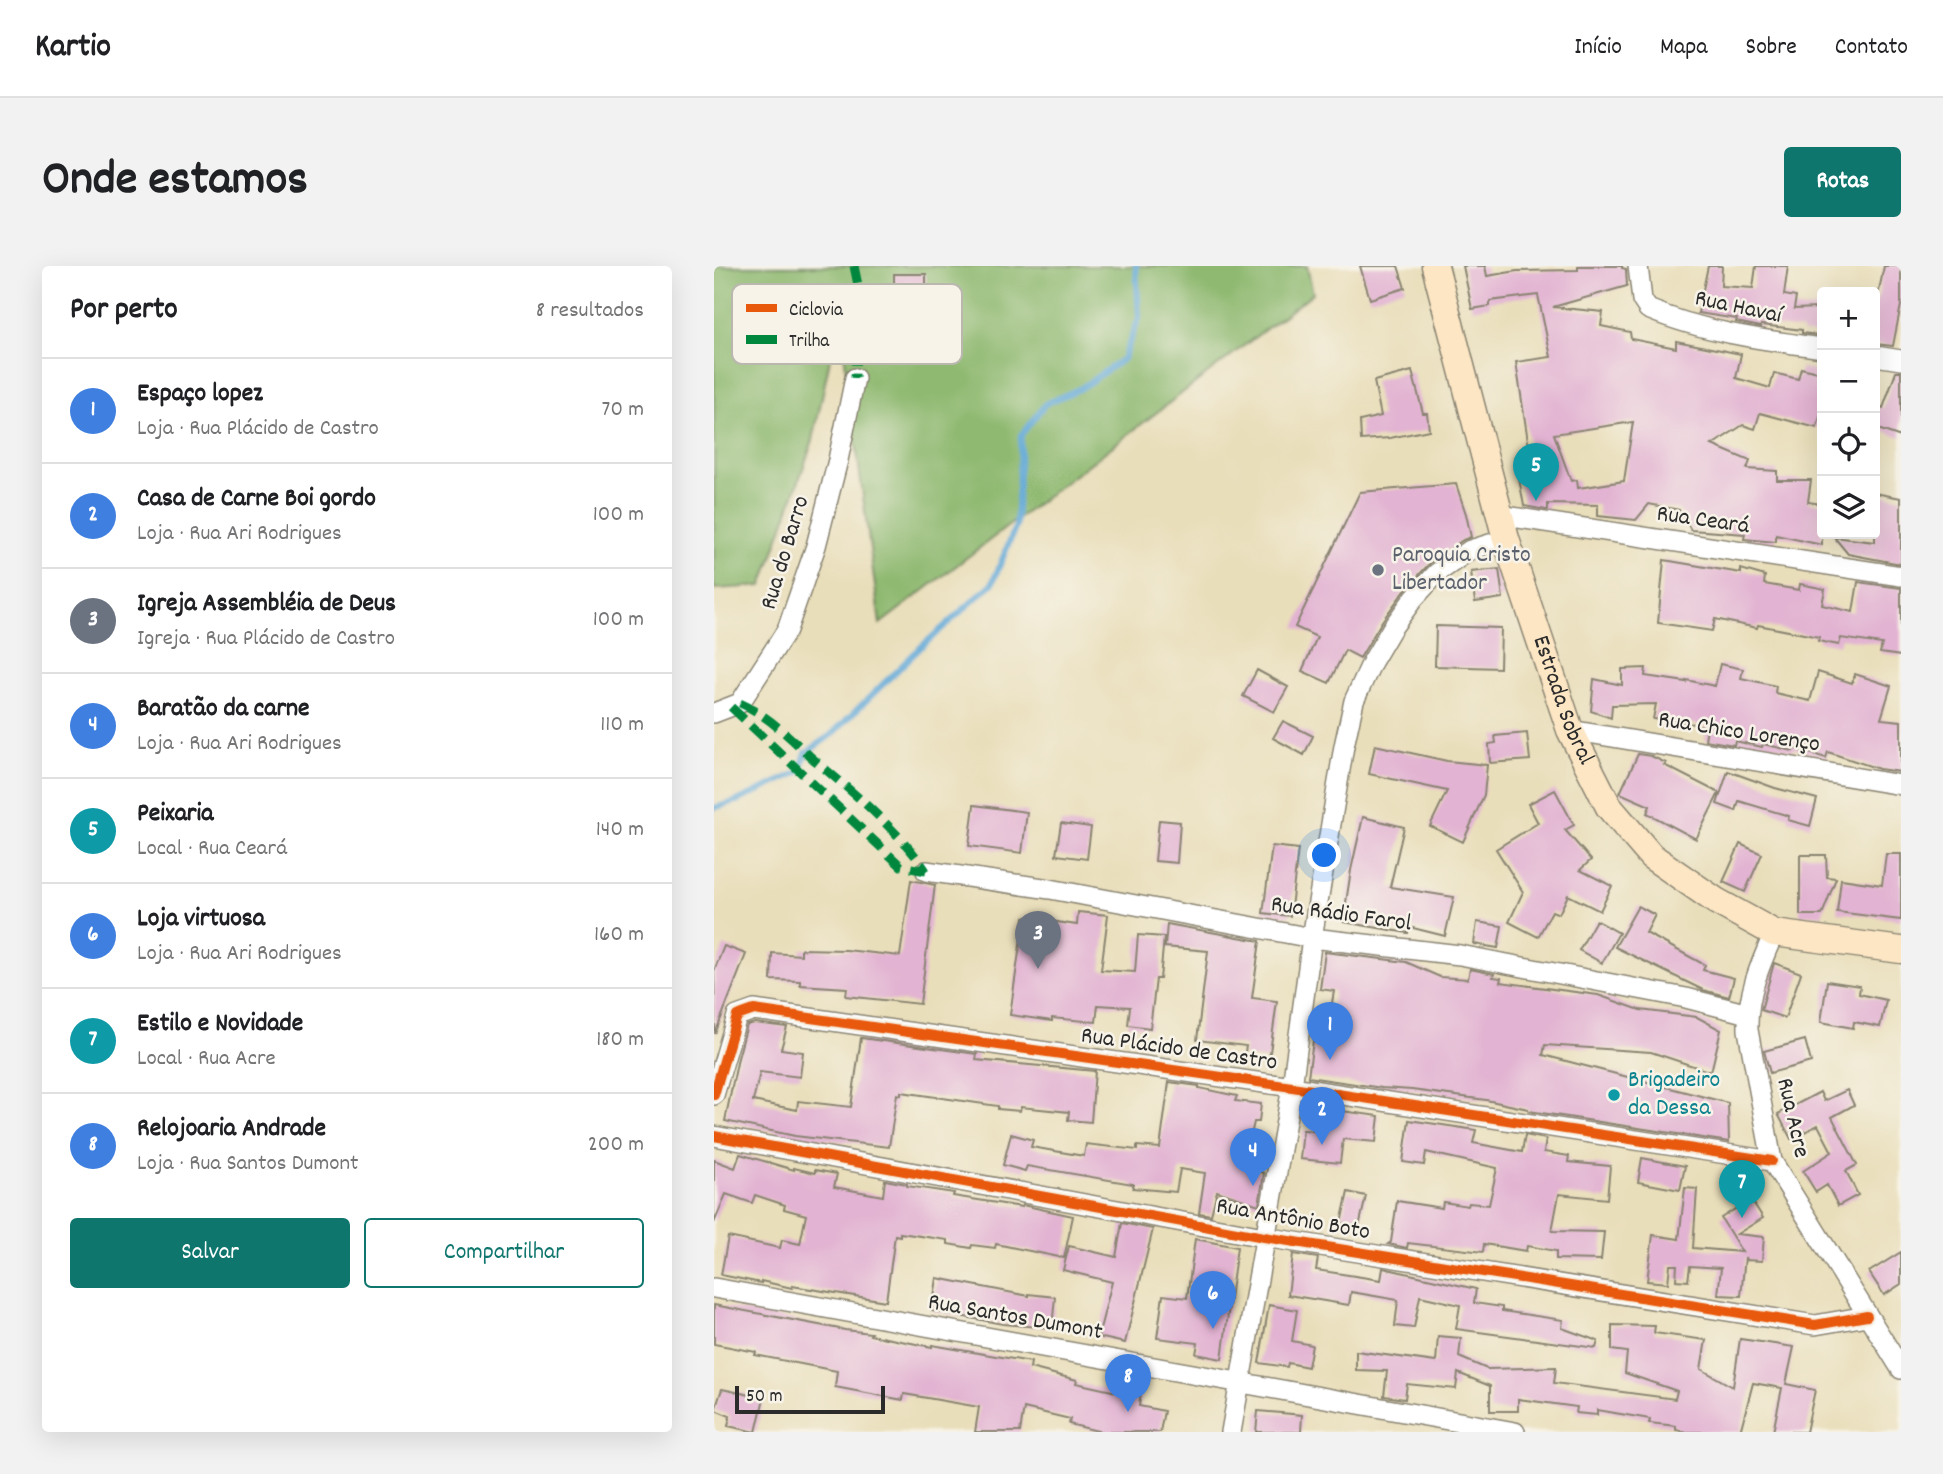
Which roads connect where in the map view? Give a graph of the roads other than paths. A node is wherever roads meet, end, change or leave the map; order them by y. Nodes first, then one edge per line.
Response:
1 (1435, 266) edge
2 (1638, 266) edge
3 (1817, 347) edge
4 (1880, 357) edge
5 (1901, 359) edge
6 (855, 378) dead end
7 (1503, 527) junction
8 (1901, 576) edge
9 (714, 713) edge
10 (1570, 730) junction
11 (1901, 785) edge
12 (926, 871) dead end
13 (1773, 933) junction
14 (1312, 937) junction
15 (1901, 950) edge
16 (1748, 1014) junction
17 (716, 1082) edge
18 (1292, 1087) junction
19 (714, 1136) edge
20 (1772, 1161) junction
21 (1264, 1237) junction
22 (714, 1288) edge
23 (1867, 1316) junction
24 (1901, 1369) edge
25 (1240, 1384) junction
26 (1231, 1432) edge
27 (1515, 1432) edge

1 - 7 street, Estrada Sobral
2 - 3 street, Rua Havaí
4 - 5 street
6 - 9 street, Rua do Barro
7 - 8 street, Rua Ceará
7 - 10 street, Estrada Sobral
7 - 14 street
10 - 11 street, Rua Chico Lorenço
10 - 13 street, Estrada Sobral
12 - 14 street, Rua Rádio Farol
13 - 15 street, Estrada Sobral
13 - 16 street, Rua Acre
14 - 16 street, Rua Rádio Farol
14 - 18 street
16 - 20 street, Rua Acre
17 - 18 street, Rua Plácido de Castro
18 - 20 street, Rua Plácido de Castro
18 - 21 street
19 - 21 street, Rua Antônio Boto
20 - 23 street, Rua Acre
21 - 23 street, Rua Antônio Boto
21 - 25 street
22 - 25 street, Rua Santos Dumont
23 - 24 street, Rua Acre
25 - 26 street
25 - 27 street, Rua Santos Dumont

